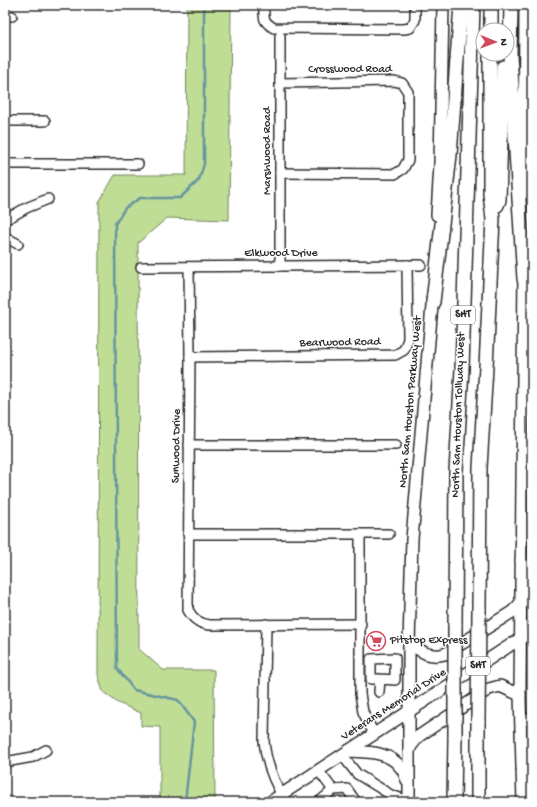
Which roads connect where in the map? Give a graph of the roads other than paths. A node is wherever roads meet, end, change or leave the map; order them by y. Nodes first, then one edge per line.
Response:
1 (264, 5) edge
2 (415, 5) edge
3 (443, 5) edge
4 (461, 5) edge
5 (473, 5) edge
6 (491, 5) edge
7 (504, 5) edge
8 (510, 5) edge
9 (524, 5) edge
10 (532, 11) edge
11 (524, 20) junction
12 (491, 22) edge
13 (504, 22) edge
14 (280, 36) dead end
15 (490, 62) edge
16 (504, 62) edge
17 (280, 83) junction
18 (5, 121) edge
19 (45, 121) dead end
20 (5, 164) edge
21 (138, 164) dead end
22 (280, 174) junction
23 (48, 199) dead end
24 (493, 219) junction
25 (5, 220) edge
26 (5, 237) edge
27 (18, 244) dead end
28 (407, 265) junction
29 (420, 265) dead end
30 (280, 266) junction
31 (141, 267) dead end
32 (189, 267) junction
33 (524, 279) junction
34 (433, 302) junction
35 (524, 321) junction
36 (532, 330) edge
37 (532, 348) edge
38 (190, 357) junction
39 (523, 362) junction
40 (396, 444) dead end
41 (189, 445) junction
42 (188, 534) junction
43 (360, 534) junction
44 (390, 534) dead end
45 (521, 560) junction
46 (532, 577) edge
47 (521, 602) junction
48 (266, 624) junction
49 (361, 624) junction
50 (532, 631) edge
51 (520, 638) junction
52 (409, 643) junction
53 (380, 679) dead end
54 (379, 692) dead end
55 (520, 695) junction
56 (409, 711) junction
57 (532, 717) edge
58 (522, 723) junction
59 (374, 734) junction
60 (46, 750) dead end
61 (345, 753) junction
62 (409, 753) junction
63 (522, 753) junction
64 (532, 760) edge
65 (5, 762) edge
66 (318, 770) junction
67 (532, 781) edge
68 (409, 784) junction
69 (333, 790) junction
70 (284, 798) edge
71 (523, 798) edge
72 (409, 801) edge
73 (270, 802) edge
74 (319, 802) edge
75 (356, 802) edge
76 (454, 802) edge
77 (478, 802) edge

1 - 2 street
3 - 34 main road, North Sam Houston Parkway West
4 - 34 highway
5 - 76 highway, North Sam Houston Tollway West / SHT, bridge
6 - 12 highway
7 - 13 highway
8 - 33 highway
9 - 11 main road
10 - 11 street
11 - 33 main road
14 - 17 street, Marshwood Road
15 - 24 highway, North Sam Houston Tollway West / SHT
16 - 24 highway, North Sam Houston Tollway West / SHT
17 - 22 street, Marshwood Road
17 - 22 street, Crosswood Road
18 - 19 street
20 - 21 street
22 - 30 street, Marshwood Road
23 - 25 street
24 - 77 highway, North Sam Houston Tollway West / SHT, bridge
26 - 27 street
28 - 29 street, Elkwood Drive
28 - 30 street, Elkwood Drive
28 - 38 street, Bearwood Road
30 - 32 street, Elkwood Drive
31 - 32 street, Elkwood Drive
32 - 38 street, Sunwood Drive
33 - 35 main road
34 - 52 main road, North Sam Houston Parkway West
35 - 36 street
35 - 39 main road
37 - 39 street
38 - 41 street, Sunwood Drive
39 - 45 main road
40 - 41 street
41 - 42 street, Sunwood Drive
42 - 43 street
42 - 48 street, Sunwood Drive
43 - 44 street
43 - 49 street
45 - 46 main road
45 - 47 main road
47 - 51 main road
47 - 52 main road
48 - 49 street
48 - 70 street
49 - 59 street
50 - 51 main road, Veterans Memorial Drive
51 - 55 main road
51 - 56 main road, Veterans Memorial Drive
52 - 56 main road, North Sam Houston Parkway West
53 - 54 street
55 - 58 main road
55 - 62 main road
56 - 59 main road, Veterans Memorial Drive
56 - 62 main road, North Sam Houston Parkway West
57 - 58 street
58 - 63 main road
59 - 61 main road, Veterans Memorial Drive
60 - 65 street
61 - 66 main road, Veterans Memorial Drive
61 - 68 main road
61 - 72 street
62 - 68 main road, North Sam Houston Parkway West
63 - 64 street
63 - 71 main road
66 - 69 street
66 - 70 main road, Veterans Memorial Drive
67 - 71 street
68 - 72 main road, North Sam Houston Parkway West
69 - 74 street
69 - 75 street
70 - 73 main road, Veterans Memorial Drive

